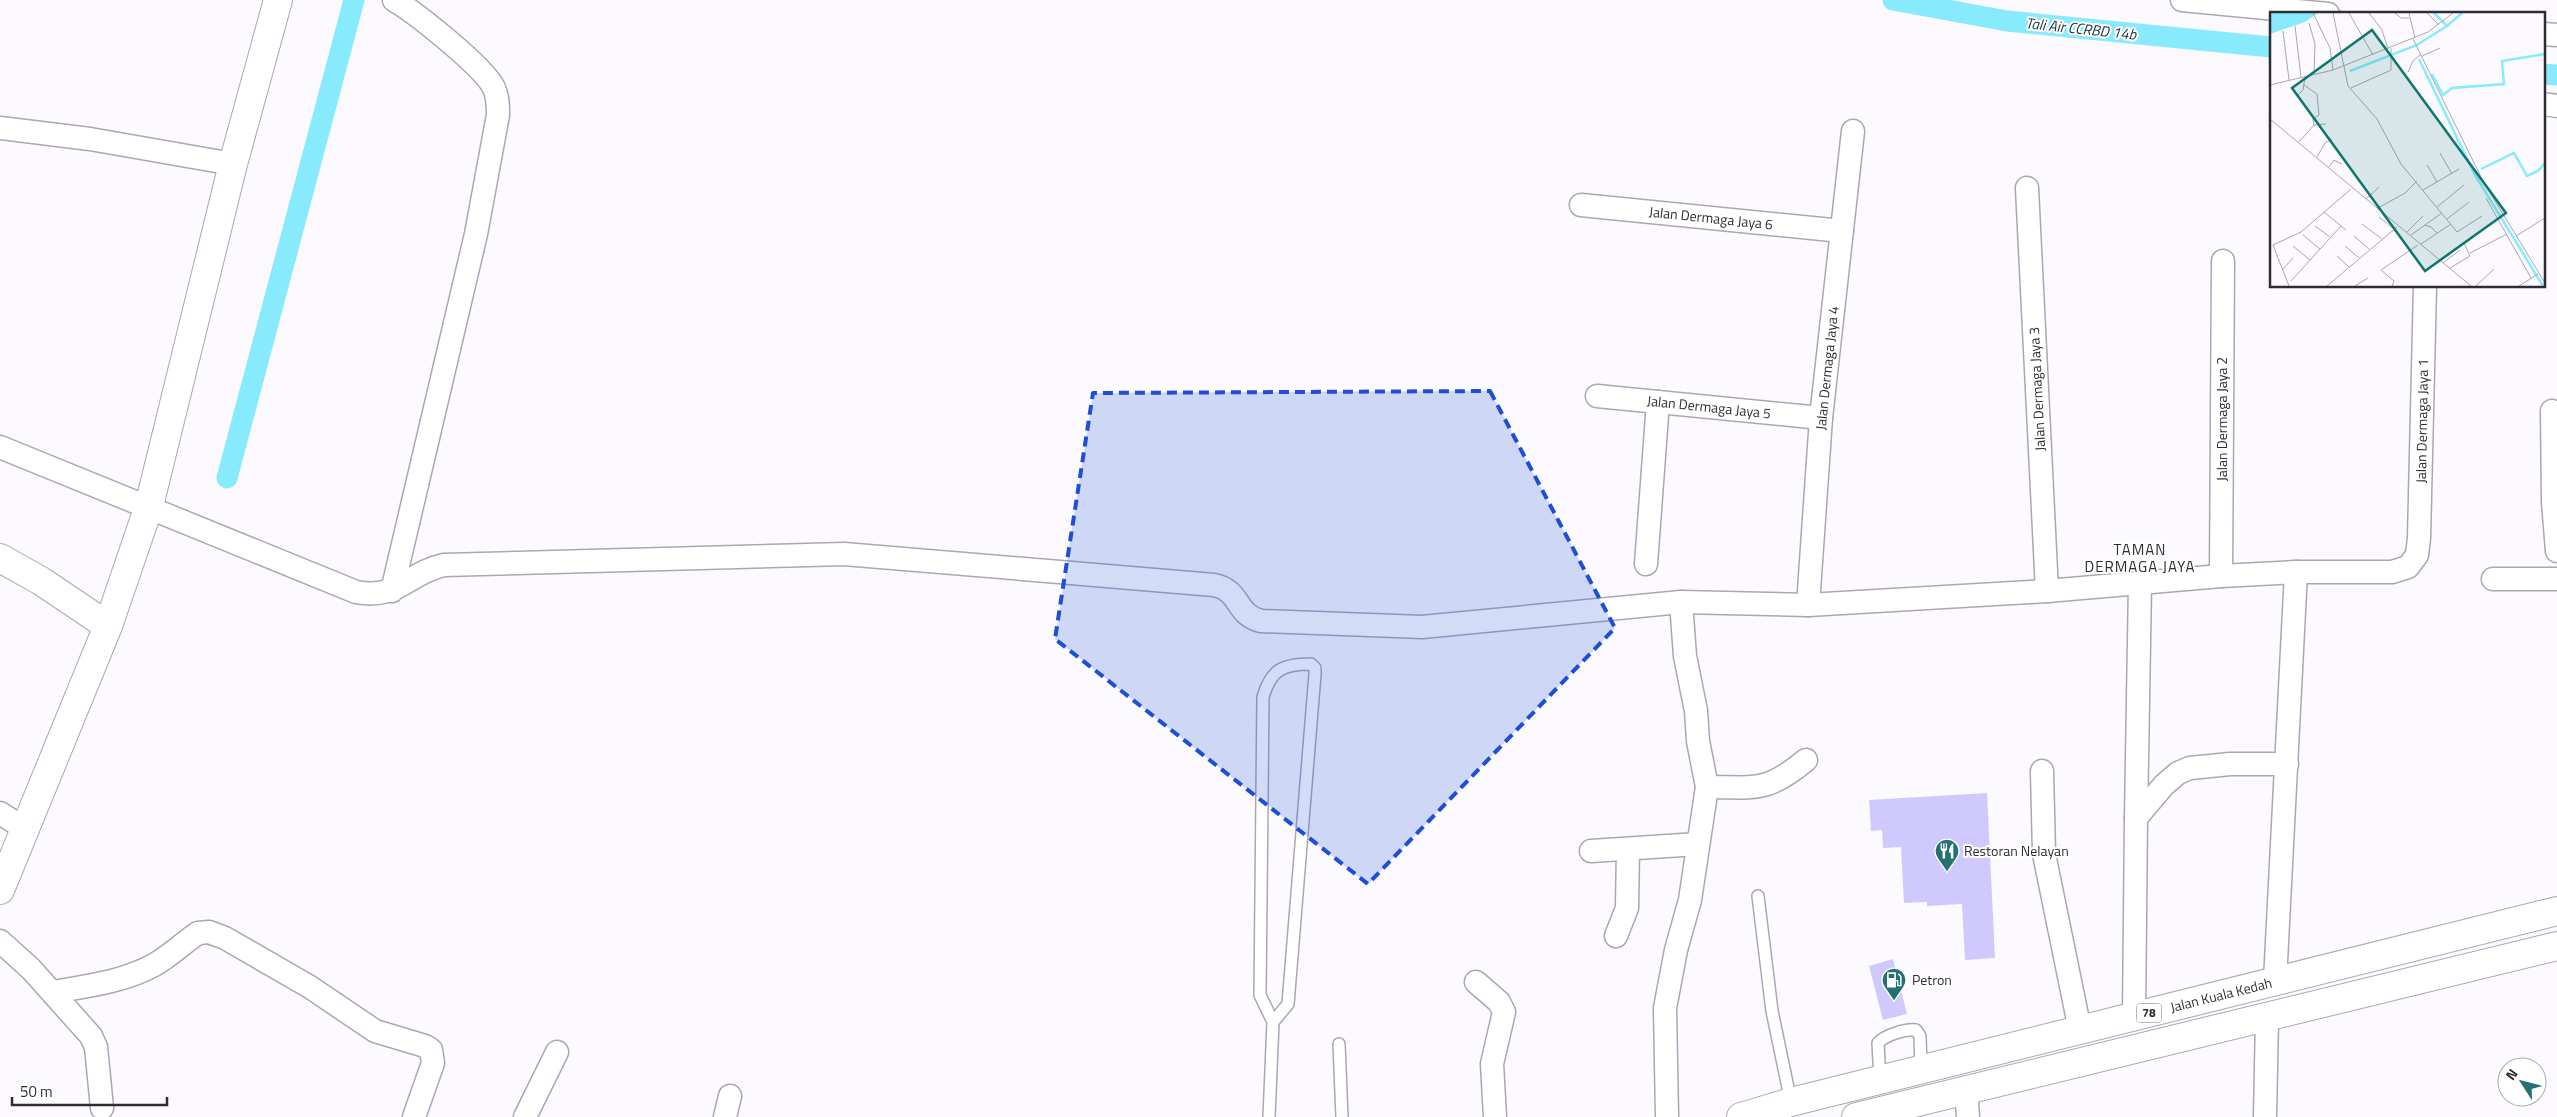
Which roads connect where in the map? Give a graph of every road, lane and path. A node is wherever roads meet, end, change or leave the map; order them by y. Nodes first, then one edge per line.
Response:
1 (278, 0) edge
2 (394, 0) edge
3 (2182, 0) edge
4 (2307, 12) edge
5 (2544, 34) edge
6 (2557, 35) edge
7 (2544, 104) edge
8 (2557, 106) edge
9 (0, 128) edge
10 (1853, 131) dead end
11 (233, 164) junction
12 (2027, 188) dead end
13 (1581, 204) dead end
14 (1842, 231) junction
15 (2223, 261) dead end
16 (2425, 288) edge
17 (1597, 396) dead end
18 (1658, 402) junction
19 (2552, 411) dead end
20 (1821, 418) junction
21 (0, 448) edge
22 (149, 506) junction
23 (2557, 552) edge
24 (0, 558) edge
25 (1646, 564) dead end
26 (2296, 572) junction
27 (2221, 576) junction
28 (2493, 578) dead end
29 (2557, 580) edge
30 (2140, 583) junction
31 (392, 591) junction
32 (2047, 591) junction
33 (1681, 602) junction
34 (1808, 605) junction
35 (108, 626) junction
36 (1806, 760) dead end
37 (2287, 764) junction
38 (2042, 771) dead end
39 (1707, 787) junction
40 (0, 813) edge
41 (2136, 818) junction
42 (25, 829) junction
43 (1698, 844) junction
44 (1628, 849) junction
45 (1590, 851) dead end
46 (0, 890) edge
47 (1758, 896) dead end
48 (2557, 911) edge
49 (1616, 936) dead end
50 (0, 941) edge
51 (2557, 946) edge
52 (2275, 981) junction
53 (1476, 982) dead end
54 (53, 992) junction
55 (2134, 1016) junction
56 (2267, 1018) junction
57 (1273, 1022) junction
58 (2080, 1030) junction
59 (1339, 1044) dead end
60 (558, 1052) dead end
61 (1921, 1069) junction
62 (1880, 1080) junction
63 (1966, 1088) junction
64 (102, 1108) dead end
65 (1795, 1109) edge
66 (414, 1117) edge
67 (526, 1117) edge
68 (1269, 1117) edge
69 (1342, 1117) edge
70 (1495, 1117) edge
71 (1667, 1117) edge
72 (1741, 1117) edge
73 (1856, 1117) edge
74 (1968, 1117) edge
75 (2265, 1117) edge

1 - 11 main road
2 - 31 street
3 - 4 street
5 - 6 street
7 - 8 street
9 - 11 street
10 - 14 street, Jalan Dermaga Jaya 4
11 - 22 main road
12 - 32 street, Jalan Dermaga Jaya 3
13 - 14 street, Jalan Dermaga Jaya 6
14 - 20 street, Jalan Dermaga Jaya 4
15 - 27 street, Jalan Dermaga Jaya 2
16 - 26 street, Jalan Dermaga Jaya 1
17 - 18 street, Jalan Dermaga Jaya 5
18 - 20 street, Jalan Dermaga Jaya 5
18 - 25 street
19 - 23 street
20 - 34 street, Jalan Dermaga Jaya 4
21 - 22 street
22 - 31 street
22 - 35 main road
24 - 35 main road
26 - 27 street
26 - 37 street
27 - 30 street
28 - 29 street
30 - 32 street
30 - 41 street
31 - 33 street
32 - 34 street
33 - 34 street
33 - 39 street
35 - 42 main road
36 - 39 street
37 - 41 street
37 - 52 street
38 - 58 street
39 - 43 street
40 - 42 street
41 - 55 street
42 - 46 main road
43 - 44 street
43 - 71 street
44 - 45 street
44 - 49 street
47 - 65 lane
48 - 52 main road, Jalan Kuala Kedah / 78
50 - 54 street
51 - 56 main road, 78
52 - 55 main road, Jalan Kuala Kedah / 78
53 - 70 street
54 - 64 street
54 - 66 street
55 - 58 main road, Jalan Kuala Kedah / 78
56 - 63 main road, 78
56 - 75 street
57 - 57 lane
57 - 68 lane
58 - 61 main road, Jalan Kuala Kedah / 78
59 - 69 lane
60 - 67 street
61 - 62 main road, Jalan Kuala Kedah / 78
61 - 62 lane
62 - 65 main road, Jalan Kuala Kedah / 78
63 - 73 main road, 78
63 - 74 street
65 - 72 main road, Jalan Kuala Kedah / 78

